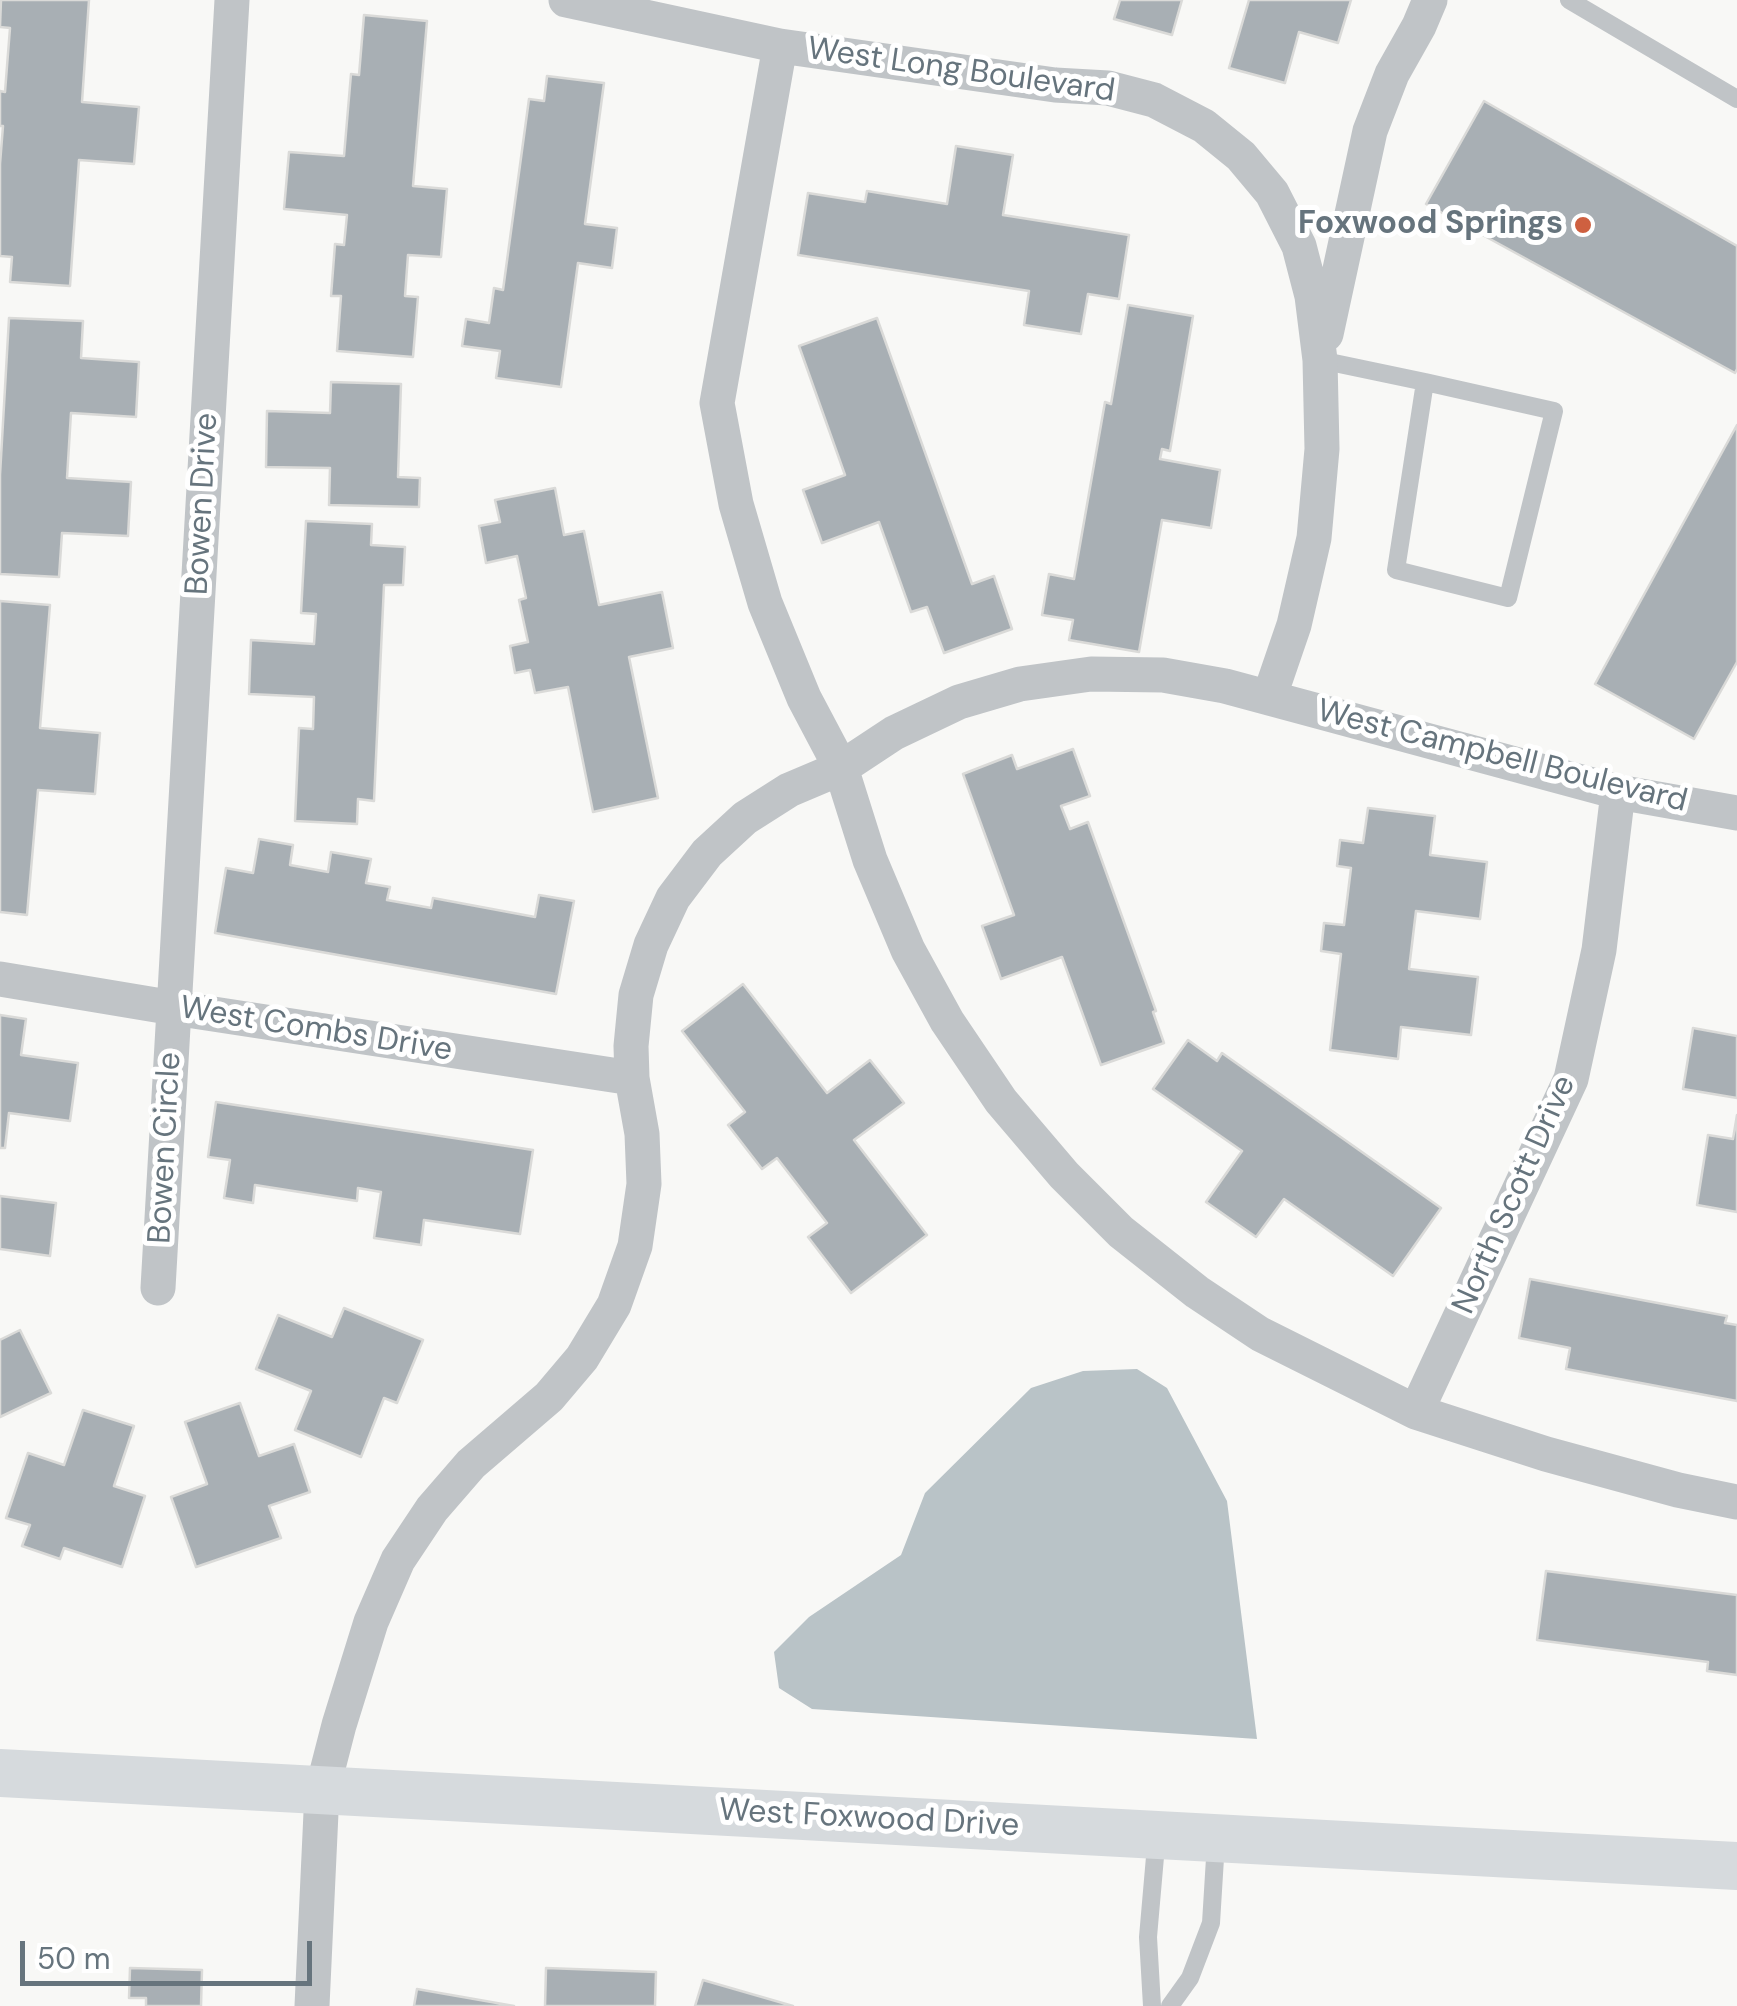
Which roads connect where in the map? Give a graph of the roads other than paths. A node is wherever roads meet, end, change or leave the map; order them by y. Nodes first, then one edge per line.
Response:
1 (232, 0) edge
2 (566, 0) edge
3 (1430, 0) edge
4 (1569, 0) edge
5 (780, 46) junction
6 (1737, 99) edge
7 (1356, 198) junction
8 (1300, 246) junction
9 (1320, 360) junction
10 (1426, 382) junction
11 (1268, 698) junction
12 (841, 768) junction
13 (1618, 792) junction
14 (1737, 813) edge
15 (0, 980) edge
16 (174, 1008) junction
17 (632, 1078) junction
18 (158, 1288) dead end
19 (1416, 1412) junction
20 (1737, 1502) edge
21 (0, 1773) edge
22 (322, 1791) junction
23 (1157, 1834) junction
24 (1216, 1838) junction
25 (1737, 1866) edge
26 (312, 2006) edge
27 (1152, 2006) edge
28 (1170, 2006) edge

1 - 16 street, Bowen Drive
2 - 5 street, West Long Boulevard
3 - 7 street
4 - 6 lane
5 - 8 street, West Long Boulevard
5 - 12 street
7 - 8 street
7 - 9 street
8 - 9 street, West Long Boulevard
9 - 10 lane
9 - 11 street
10 - 10 lane
11 - 12 street, West Campbell Boulevard
11 - 13 street, West Campbell Boulevard
12 - 17 street, West Campbell Boulevard
12 - 19 street
13 - 14 street, West Campbell Boulevard
13 - 19 street, North Scott Drive
15 - 16 street, West Combs Drive
16 - 17 street, West Combs Drive
16 - 18 street, Bowen Circle
17 - 22 street, West Campbell Boulevard
19 - 20 street
21 - 22 main road, West Foxwood Drive
22 - 23 main road, West Foxwood Drive
22 - 26 street, West Campbell Boulevard
23 - 24 main road, West Foxwood Drive
23 - 27 lane
24 - 25 main road, West Foxwood Drive
24 - 28 lane

